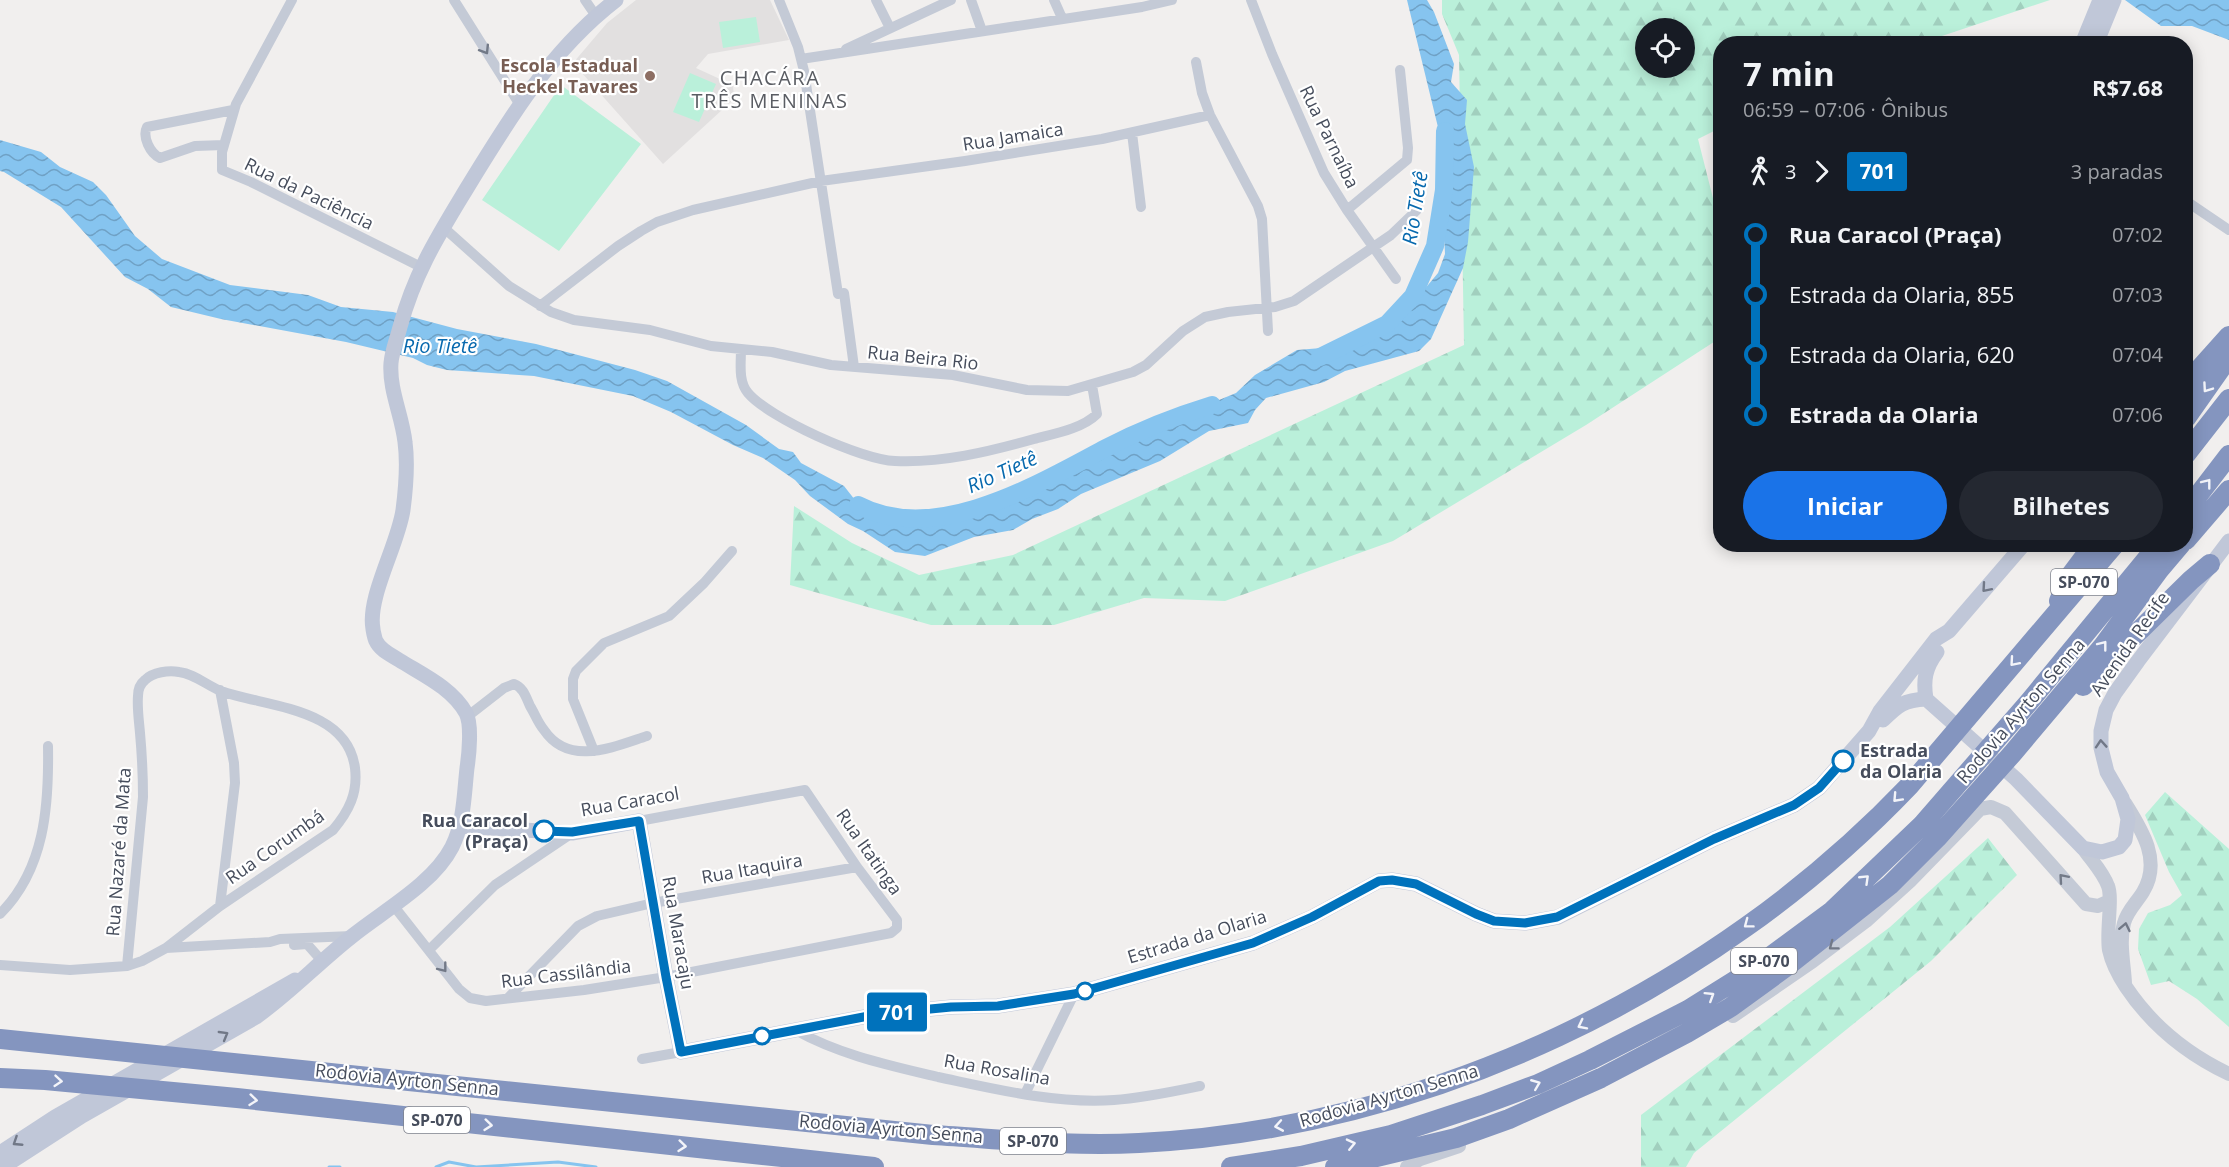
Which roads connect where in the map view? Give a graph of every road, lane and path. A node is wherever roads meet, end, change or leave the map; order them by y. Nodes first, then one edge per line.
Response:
1 (292, 0) edge
2 (454, 0) edge
3 (585, 0) edge
4 (616, 0) edge
5 (779, 0) edge
6 (876, 0) edge
7 (951, 0) edge
8 (971, 0) edge
9 (1054, 0) edge
10 (1172, 0) edge
11 (1251, 0) edge
12 (1156, 2) edge
13 (2105, 4) edge
14 (596, 16) junction
15 (1062, 18) junction
16 (890, 28) junction
17 (982, 32) junction
18 (2087, 36) edge
19 (2098, 36) edge
20 (835, 55) junction
21 (801, 59) junction
22 (1196, 62) dead end
23 (1400, 70) dead end
24 (520, 105) junction
25 (233, 110) junction
26 (1210, 116) junction
27 (1132, 133) junction
28 (224, 146) junction
29 (821, 181) junction
30 (2193, 206) edge
31 (1141, 207) dead end
32 (1347, 210) junction
33 (1417, 210) dead end
34 (443, 227) junction
35 (2229, 230) edge
36 (1373, 248) junction
37 (421, 267) junction
38 (1396, 279) dead end
39 (540, 306) junction
40 (1266, 308) junction
41 (1268, 331) dead end
42 (2229, 336) edge
43 (741, 349) junction
44 (2229, 357) edge
45 (854, 367) junction
46 (2193, 376) edge
47 (1092, 385) junction
48 (2229, 399) edge
49 (2193, 408) edge
50 (2193, 445) edge
51 (2229, 455) edge
52 (2229, 490) edge
53 (2193, 502) edge
54 (2193, 532) edge
55 (2229, 541) edge
56 (732, 551) dead end
57 (2017, 552) edge
58 (2088, 552) edge
59 (2108, 552) edge
60 (2152, 552) edge
61 (2174, 552) edge
62 (2210, 564) junction
63 (2052, 618) junction
64 (1949, 630) junction
65 (152, 675) joint
66 (220, 690) junction
67 (1930, 703) junction
68 (468, 716) junction
69 (1869, 731) junction
70 (647, 736) dead end
71 (48, 746) dead end
72 (594, 751) junction
73 (2012, 754) junction
74 (805, 789) joint
75 (2122, 798) junction
76 (639, 821) junction
77 (460, 826) junction
78 (572, 832) junction
79 (2083, 848) junction
80 (857, 867) junction
81 (2109, 901) junction
82 (653, 903) junction
83 (393, 905) junction
84 (220, 906) junction
85 (0, 914) edge
86 (891, 933) joint
87 (352, 936) junction
88 (270, 942) junction
89 (165, 948) junction
90 (429, 950) junction
91 (321, 961) junction
92 (0, 965) edge
93 (127, 966) junction
94 (308, 972) junction
95 (666, 977) junction
96 (2125, 985) junction
97 (1074, 994) junction
98 (508, 998) junction
99 (795, 1030) junction
100 (0, 1039) edge
101 (681, 1052) junction
102 (642, 1059) dead end
103 (2229, 1074) edge
104 (0, 1078) edge
105 (1200, 1086) dead end
106 (1025, 1094) junction
107 (76, 1113) junction
108 (1418, 1149) junction
109 (0, 1154) edge
110 (3, 1167) edge
111 (874, 1167) edge
112 (1231, 1167) edge
113 (1335, 1167) edge
114 (1388, 1167) edge
115 (1407, 1167) edge

1 - 25 street, Rua da Paciência
2 -> 24 street
3 - 14 street
4 - 14 main road
5 - 21 street
6 - 16 street
7 - 16 street
8 - 17 street
9 - 15 street
10 - 12 street
11 - 32 street, Rua Parnaíba
12 - 15 street
13 - 18 main road
13 - 19 main road
14 - 24 main road
15 - 17 street
16 - 20 street
17 - 20 street
20 - 21 street
21 - 29 street
22 - 26 street
23 - 32 street
24 - 34 main road
25 - 28 street, Rua da Paciência
25 - 28 street
26 - 27 street, Rua Jamaica
26 - 40 street
27 - 29 street, Rua Jamaica
27 - 31 street
28 - 37 street, Rua da Paciência
29 - 39 street, Rua Jamaica
29 - 45 street
30 - 35 street
32 - 36 street, Rua Parnaíba
33 - 36 street, Rua Beira Rio
34 - 37 main road
34 - 39 street, Rua Beira Rio
36 - 38 street, Rua Parnaíba
36 - 40 street, Rua Beira Rio
37 - 68 main road
39 - 43 street, Rua Beira Rio
40 - 41 street
40 - 47 street, Rua Beira Rio
42 - 46 highway
43 - 45 street, Rua Beira Rio
43 - 47 street
44 -> 49 highway
45 - 47 street, Rua Beira Rio
48 - 50 highway
53 -> 51 highway
52 - 54 highway
55 - 62 main road, Avenida Recife
56 - 72 street
57 -> 64 main road, Estrada da Olaria
58 - 63 highway
59 - 63 highway, Rodovia Ayrton Senna / SP-070
112 -> 60 highway, Rodovia Ayrton Senna / SP-070
73 -> 61 highway
62 - 73 highway
75 -> 62 main road, Avenida Recife
63 -> 100 highway, Rodovia Ayrton Senna / SP-070
64 - 67 main road, Estrada da Olaria
64 - 69 main road, Estrada da Olaria
65 - 66 street, Rua Corumbá
65 - 93 street, Rua Nazaré da Mata
66 - 84 street
66 - 84 street, Rua Corumbá
67 - 69 main road, Estrada da Olaria
67 - 79 main road
68 - 72 street
68 - 77 main road
69 - 97 main road, Estrada da Olaria
70 - 72 street
71 - 85 street
73 - 108 highway
74 - 76 street, Rua Caracol
74 - 80 street, Rua Itatinga
75 - 79 main road, Avenida Recife
96 -> 75 street
76 - 78 main road, Rua Caracol
76 - 82 main road, Rua Maracaju
77 - 78 main road, Rua Caracol
77 - 83 main road
78 - 90 street
79 - 81 street
80 - 82 street, Rua Itaquira
80 - 86 street, Rua Itatinga
81 - 96 street
81 -> 115 street
82 - 95 main road, Rua Maracaju
82 - 98 street, Rua Itaquira
83 - 87 main road
83 - 90 street, Rua Cassilândia
84 - 89 street, Rua Corumbá
86 - 95 street, Rua Cassilândia
87 - 88 street
87 - 91 main road
88 - 89 street
88 - 91 street
89 - 93 street, Rua Corumbá
90 -> 98 street, Rua Cassilândia
91 - 94 main road
92 - 93 street, Rua Corumbá
94 - 107 main road
107 -> 94 main road
95 - 98 street, Rua Cassilândia
95 - 101 main road, Rua Maracaju
96 - 103 street
97 - 99 main road, Estrada da Olaria
97 - 106 street
99 - 101 main road, Estrada da Olaria
99 - 106 street, Rua Rosalina
101 - 102 street
104 -> 111 highway, Rodovia Ayrton Senna / SP-070
105 - 106 street, Rua Rosalina
107 -> 109 main road
107 - 110 main road
108 - 113 highway
108 - 114 highway

